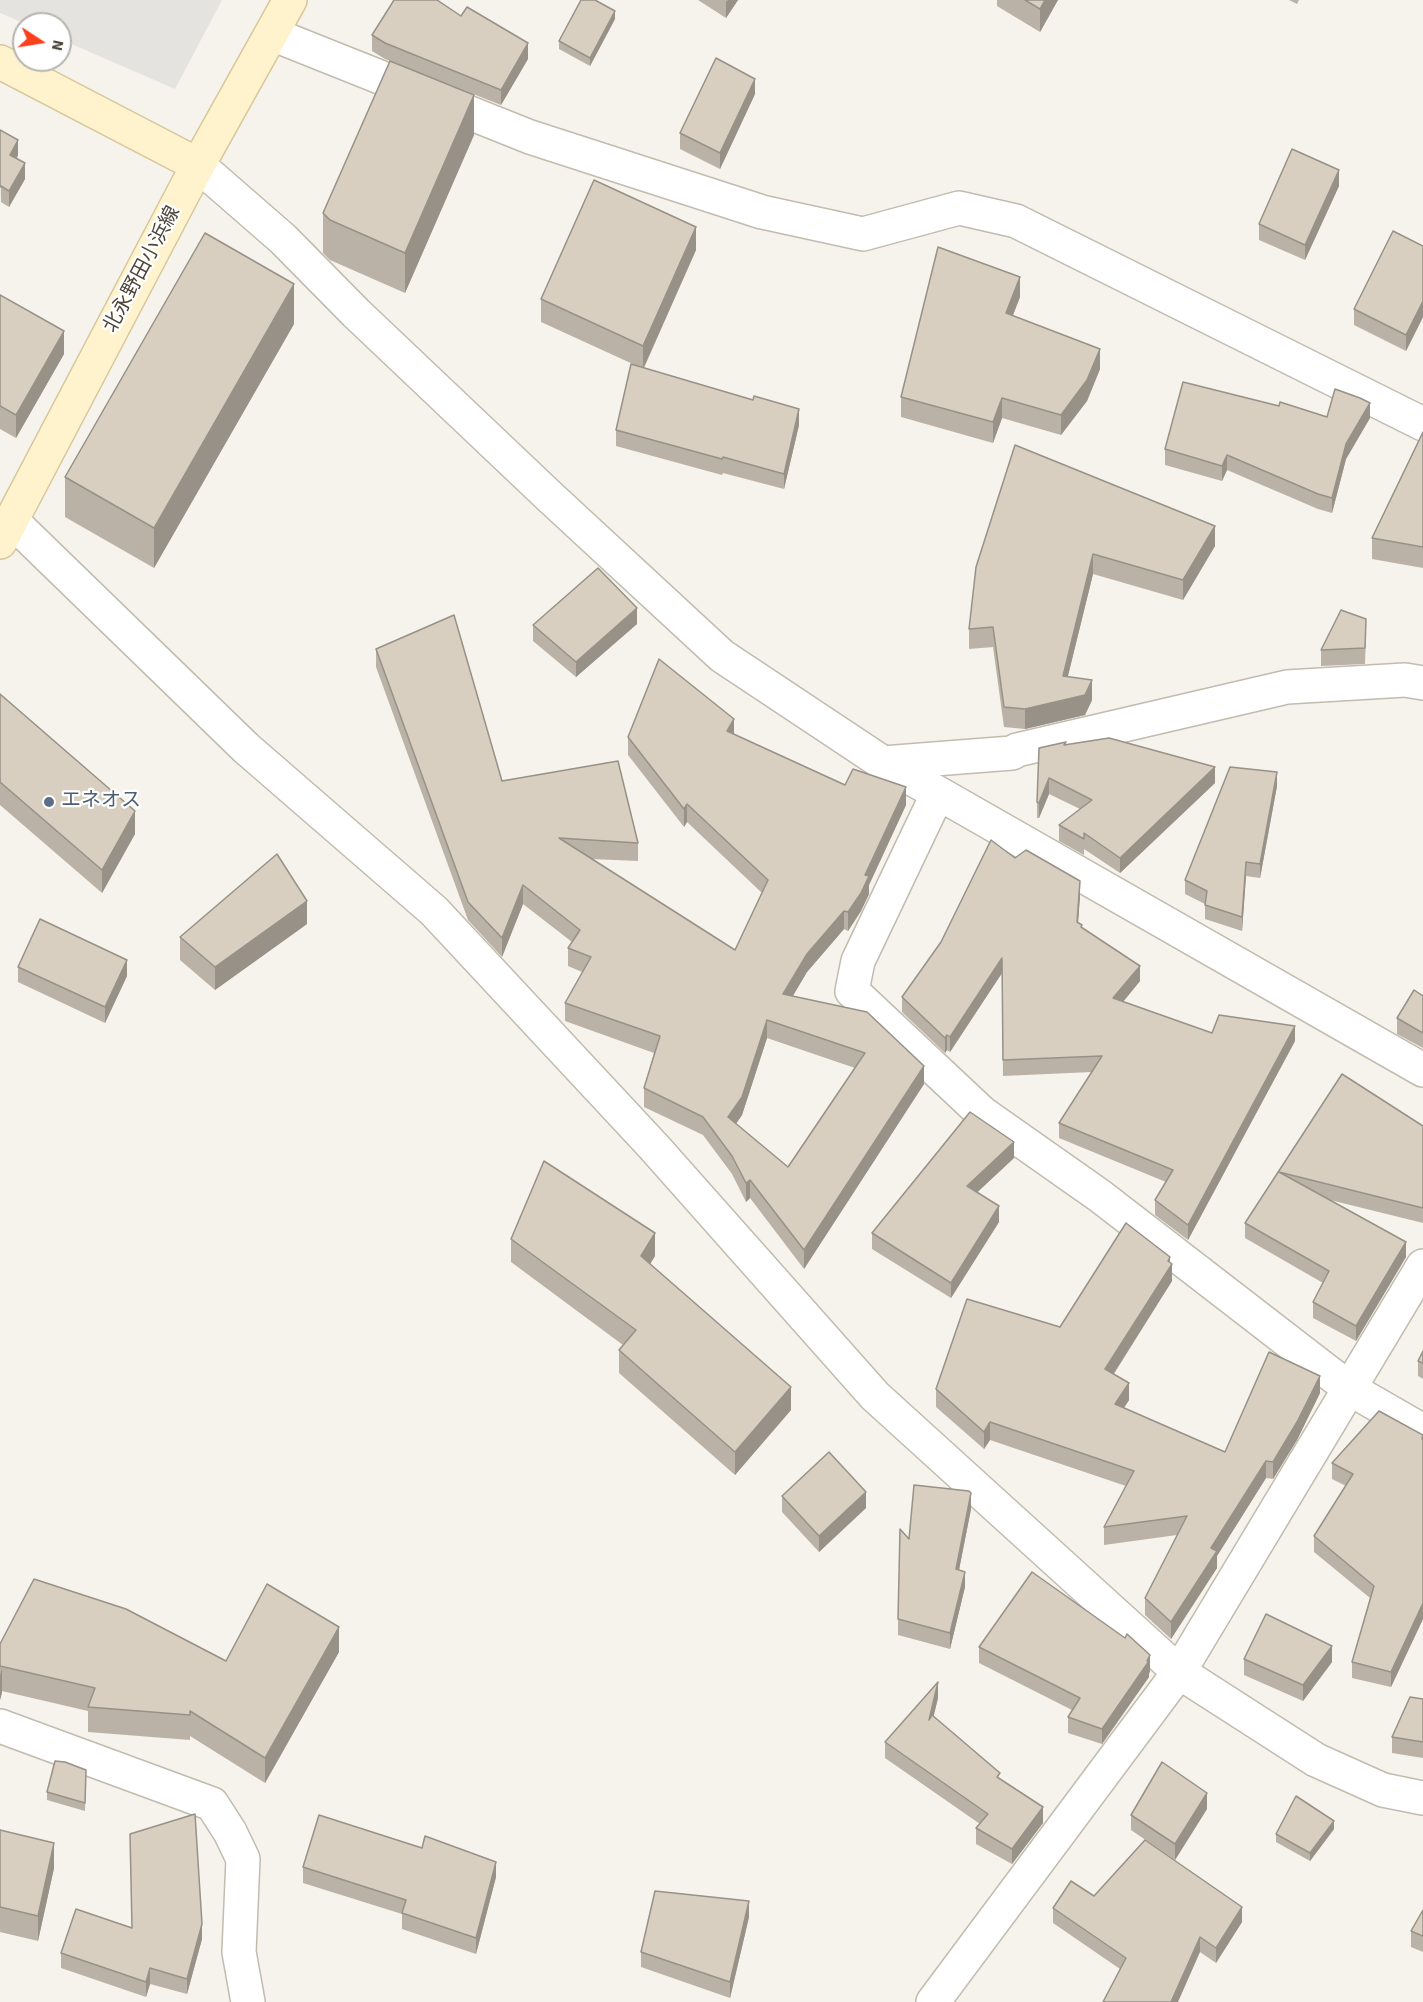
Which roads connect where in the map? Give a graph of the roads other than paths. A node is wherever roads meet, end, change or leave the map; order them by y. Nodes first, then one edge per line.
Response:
1 (290, 0) edge
2 (272, 34) junction
3 (0, 62) edge
4 (198, 165) junction
5 (1423, 424) edge
6 (6, 532) edge
7 (1423, 682) edge
8 (883, 763) junction
9 (938, 793) junction
10 (1423, 1070) edge
11 (1423, 1266) edge
12 (1350, 1389) junction
13 (1423, 1431) edge
14 (1179, 1672) junction
15 (0, 1726) edge
16 (1423, 1798) edge
17 (248, 2002) edge
18 (933, 2002) edge

1 - 2 main road, 北永野田小浜線
2 - 4 main road, 北永野田小浜線
2 - 5 street
3 - 4 main road
4 - 6 main road, 北永野田小浜線
4 - 8 street
6 - 14 street
7 - 8 street
8 - 9 street
9 - 10 street
9 - 12 street
11 - 12 street
12 - 13 street
12 - 14 street
14 - 16 street
14 - 18 street
15 - 17 street

